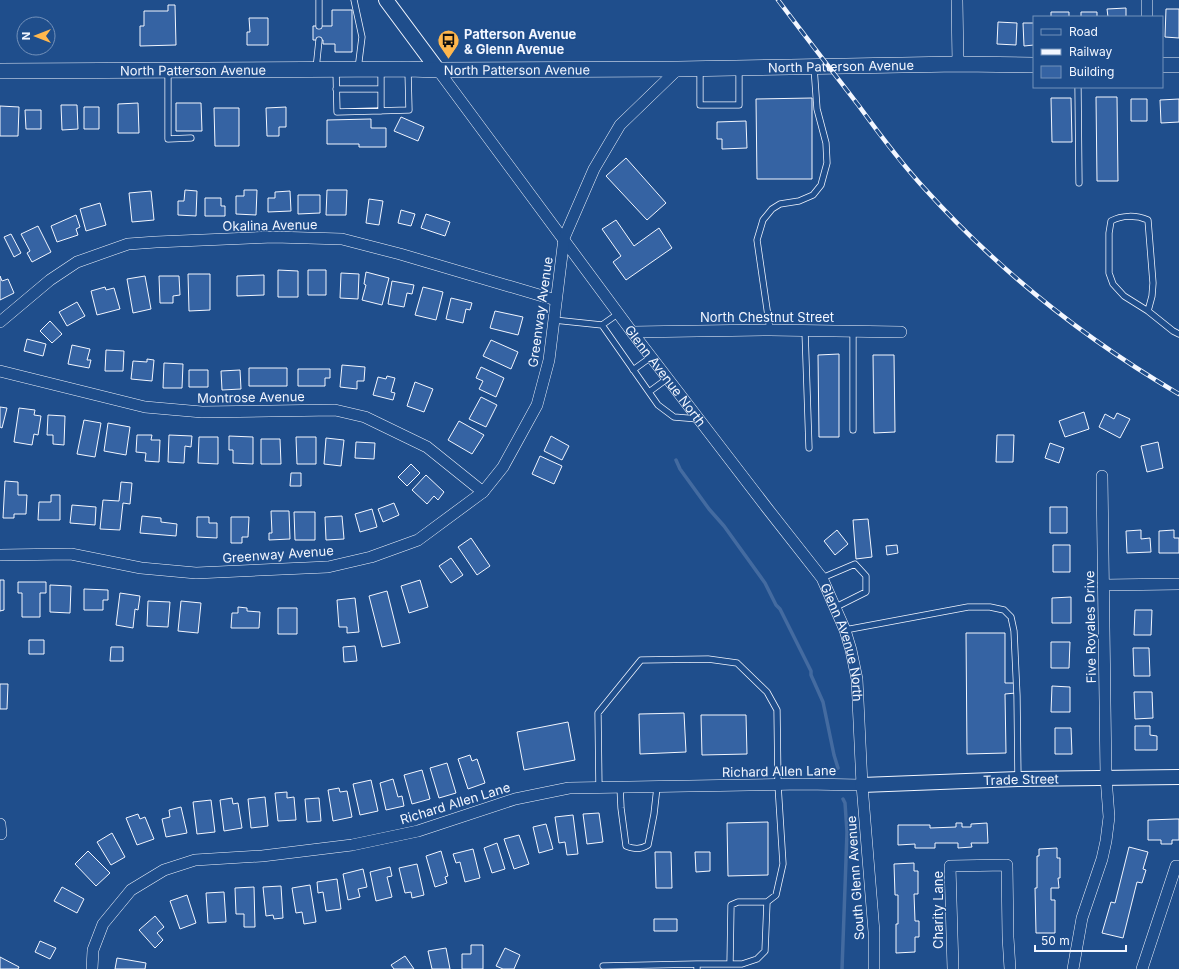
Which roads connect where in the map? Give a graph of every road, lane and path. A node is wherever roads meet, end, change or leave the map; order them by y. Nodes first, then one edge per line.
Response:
1 (319, 0) edge
2 (354, 0) edge
3 (386, 0) edge
4 (957, 0) edge
5 (1147, 0) edge
6 (1147, 16) edge
7 (319, 26) dead end
8 (319, 40) dead end
9 (958, 64) junction
10 (1033, 65) edge
11 (1163, 65) edge
12 (1179, 65) edge
13 (814, 67) junction
14 (739, 68) junction
15 (316, 69) junction
16 (336, 69) junction
17 (358, 69) junction
18 (381, 69) junction
19 (408, 69) junction
20 (678, 69) junction
21 (700, 69) junction
22 (168, 70) junction
23 (438, 70) junction
24 (0, 71) edge
25 (1078, 88) edge
26 (336, 89) junction
27 (381, 89) junction
28 (381, 111) junction
29 (191, 138) dead end
30 (1079, 183) dead end
31 (564, 238) junction
32 (556, 300) junction
33 (1148, 311) junction
34 (619, 313) junction
35 (554, 320) junction
36 (0, 322) edge
37 (602, 325) junction
38 (770, 330) junction
39 (806, 331) junction
40 (632, 332) junction
41 (853, 332) junction
42 (901, 332) dead end
43 (1179, 334) edge
44 (651, 357) junction
45 (633, 370) junction
46 (0, 371) edge
47 (668, 378) junction
48 (649, 392) junction
49 (699, 419) junction
50 (853, 430) dead end
51 (809, 448) dead end
52 (1102, 476) dead end
53 (483, 492) junction
54 (0, 555) edge
55 (822, 578) junction
56 (1179, 584) edge
57 (1103, 585) junction
58 (836, 607) junction
59 (845, 630) junction
60 (1106, 777) junction
61 (1179, 777) edge
62 (1018, 779) junction
63 (778, 785) junction
64 (862, 785) junction
65 (620, 787) junction
66 (657, 787) junction
67 (599, 788) junction
68 (1179, 866) edge
69 (767, 902) junction
70 (730, 964) junction
71 (603, 966) dead end
72 (697, 966) edge
73 (92, 969) edge
74 (874, 969) edge
75 (953, 969) edge
76 (1010, 969) edge
77 (1073, 969) edge
78 (1142, 969) edge

1 - 7 lane
2 - 17 lane
3 - 23 street, Glenn Avenue North
4 - 9 street
5 - 6 street
8 - 15 lane
9 - 10 main road, North Patterson Avenue
9 - 13 main road, North Patterson Avenue
11 - 12 main road
13 - 14 main road, North Patterson Avenue
13 - 38 lane
14 - 21 main road, North Patterson Avenue
14 - 21 lane
15 - 16 main road, North Patterson Avenue
15 - 22 main road, North Patterson Avenue
16 - 17 main road, North Patterson Avenue
16 - 26 lane
17 - 18 main road, North Patterson Avenue
18 - 19 main road, North Patterson Avenue
18 - 27 lane
19 - 23 main road, North Patterson Avenue
19 - 28 lane
20 - 21 main road, North Patterson Avenue
20 - 23 main road, North Patterson Avenue
20 - 31 street, Greenway Avenue
22 - 24 main road, North Patterson Avenue
22 - 29 lane
23 - 31 street, Glenn Avenue North
25 - 30 lane
26 - 27 lane
26 - 28 lane
27 - 28 lane
31 - 32 street, Greenway Avenue
31 - 34 street, Glenn Avenue North
32 - 35 street, Greenway Avenue
32 - 36 street, Okalina Avenue
33 - 33 lane
33 - 43 lane
34 - 37 lane
34 - 40 street, Glenn Avenue North
35 - 37 lane
35 - 53 street, Greenway Avenue
37 - 45 lane
38 - 39 street, North Chestnut Street
38 - 40 street, North Chestnut Street
39 - 41 street, North Chestnut Street
39 - 51 lane
40 - 44 street, Glenn Avenue North
41 - 42 street, North Chestnut Street
41 - 50 lane
44 - 45 lane
44 - 47 street, Glenn Avenue North
45 - 48 lane
46 - 53 street, Montrose Avenue
47 - 48 lane
47 - 49 street, Glenn Avenue North
48 - 49 lane
49 - 55 street, Glenn Avenue North
52 - 57 street, Five Royales Drive
53 - 54 street, Greenway Avenue
55 - 58 street, Glenn Avenue North
55 - 58 lane
56 - 57 street
57 - 60 street, Five Royales Drive
58 - 59 street, Glenn Avenue North
59 - 62 lane
59 - 64 street, Glenn Avenue North
60 - 61 street, Trade Street
60 - 62 street, Trade Street
60 - 77 street, Five Royales Drive
62 - 64 street, Trade Street
63 - 64 street, Richard Allen Lane
63 - 66 street, Richard Allen Lane
63 - 67 lane
63 - 69 lane
64 - 74 street, South Glenn Avenue
65 - 66 street, Richard Allen Lane
65 - 66 lane
65 - 67 street, Richard Allen Lane
67 - 73 street, Richard Allen Lane
68 - 78 street
69 - 70 lane
69 - 70 lane
70 - 72 lane
71 - 72 lane
75 - 76 street, Charity Lane

